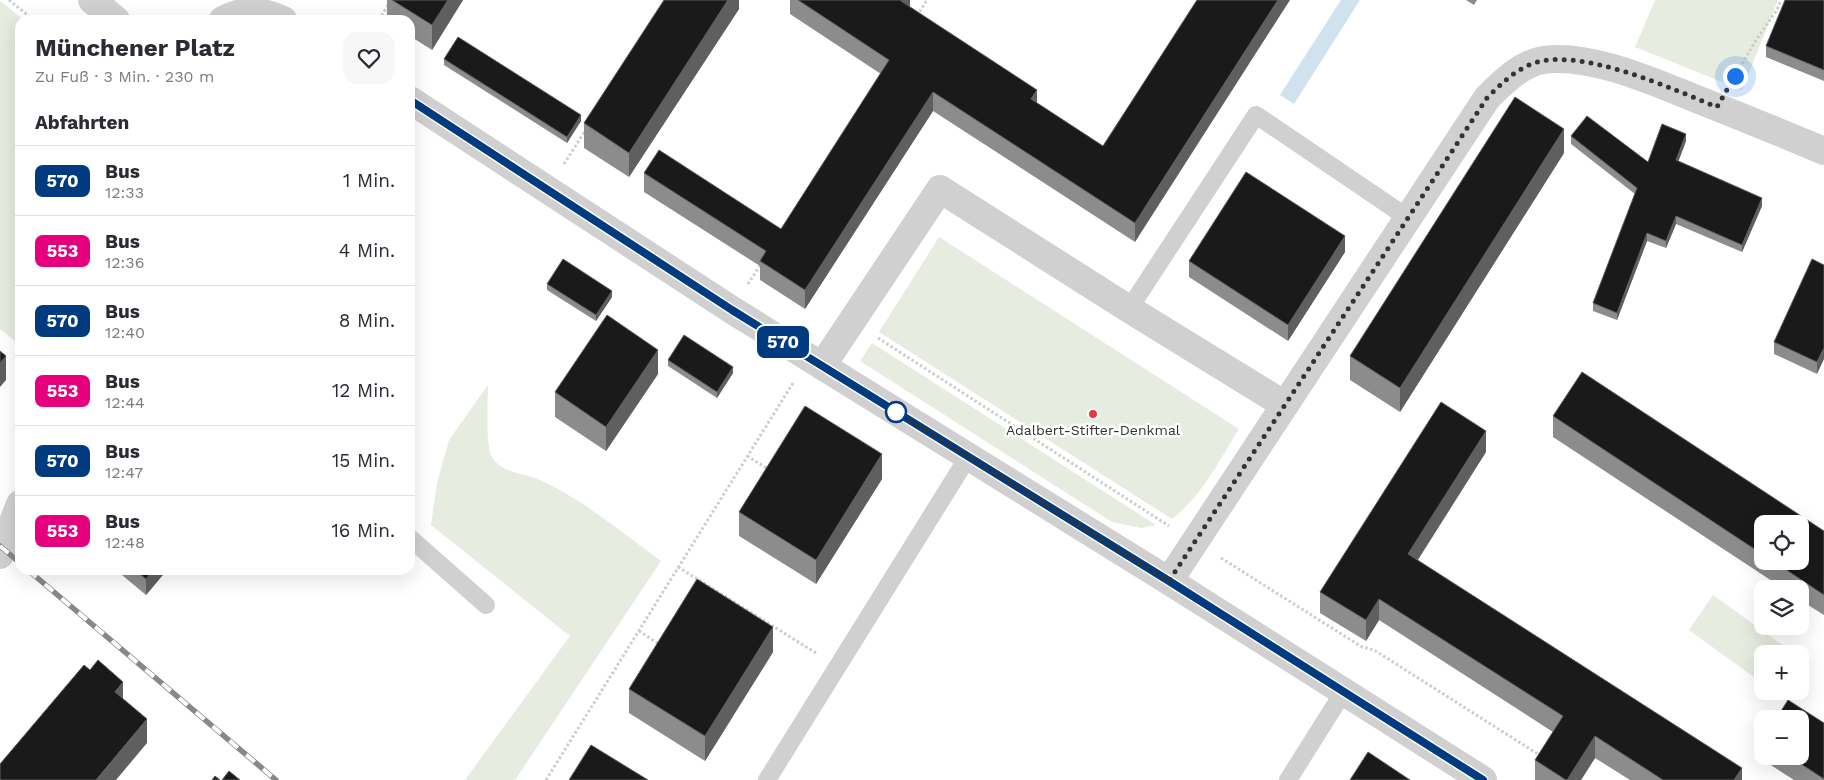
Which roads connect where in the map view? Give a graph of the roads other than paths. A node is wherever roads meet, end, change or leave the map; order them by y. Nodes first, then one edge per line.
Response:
1 (92, 0) edge
2 (226, 12) edge
3 (110, 15) edge
4 (270, 15) edge
5 (415, 103) edge
6 (1824, 151) edge
7 (1408, 218) junction
8 (1129, 309) junction
9 (816, 362) junction
10 (1285, 405) junction
11 (968, 457) junction
12 (15, 517) edge
13 (415, 542) edge
14 (0, 555) edge
15 (1169, 581) junction
16 (486, 605) dead end
17 (1344, 691) junction
18 (767, 780) edge
19 (1288, 780) edge
20 (1483, 780) edge

1 - 3 street
2 - 4 street
5 - 9 street
6 - 7 street
7 - 8 lane
7 - 10 street
8 - 9 street
8 - 10 street
9 - 11 street
10 - 15 street
11 - 15 street
11 - 18 lane
12 - 14 street
13 - 16 lane
15 - 17 street
17 - 19 lane
17 - 20 street

